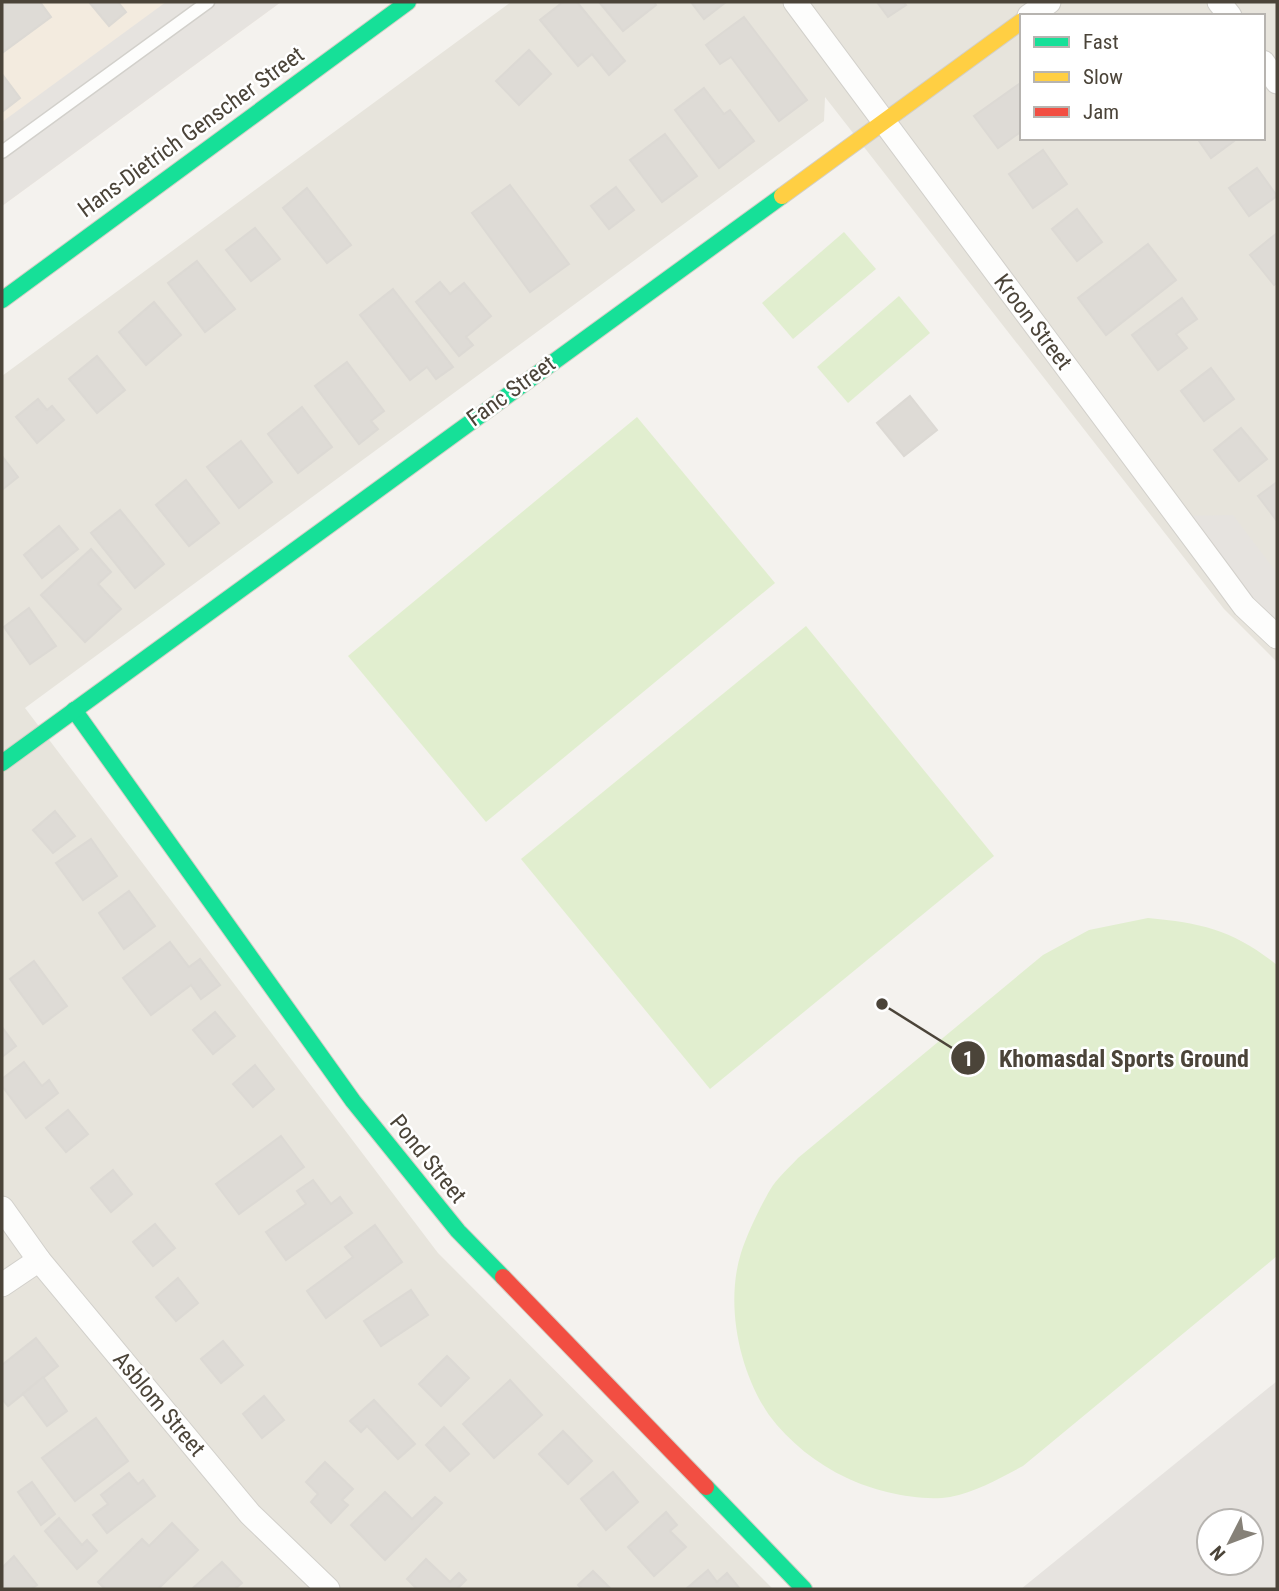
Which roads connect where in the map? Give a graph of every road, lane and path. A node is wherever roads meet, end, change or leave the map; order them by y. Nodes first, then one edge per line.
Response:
1 (208, 2) edge
2 (408, 2) edge
3 (795, 2) edge
4 (1049, 2) edge
5 (1032, 14) edge
6 (1020, 22) edge
7 (1265, 65) edge
8 (1277, 82) edge
9 (883, 120) junction
10 (2, 152) edge
11 (2, 300) edge
12 (1277, 637) edge
13 (74, 710) junction
14 (2, 763) edge
15 (2, 1208) edge
16 (39, 1260) junction
17 (2, 1285) edge
18 (328, 1589) edge
19 (804, 1589) edge

1 - 10 lane
2 - 11 street, Hans-Dietrich Genscher Street
3 - 9 street, Kroon Street
4 - 5 street
6 - 9 street, Fanc Street
7 - 8 street
9 - 12 street, Kroon Street
9 - 13 street, Fanc Street
13 - 14 street, Fanc Street
13 - 19 street, Pond Street
15 - 16 street, Asblom Street
16 - 17 street
16 - 18 street, Asblom Street

